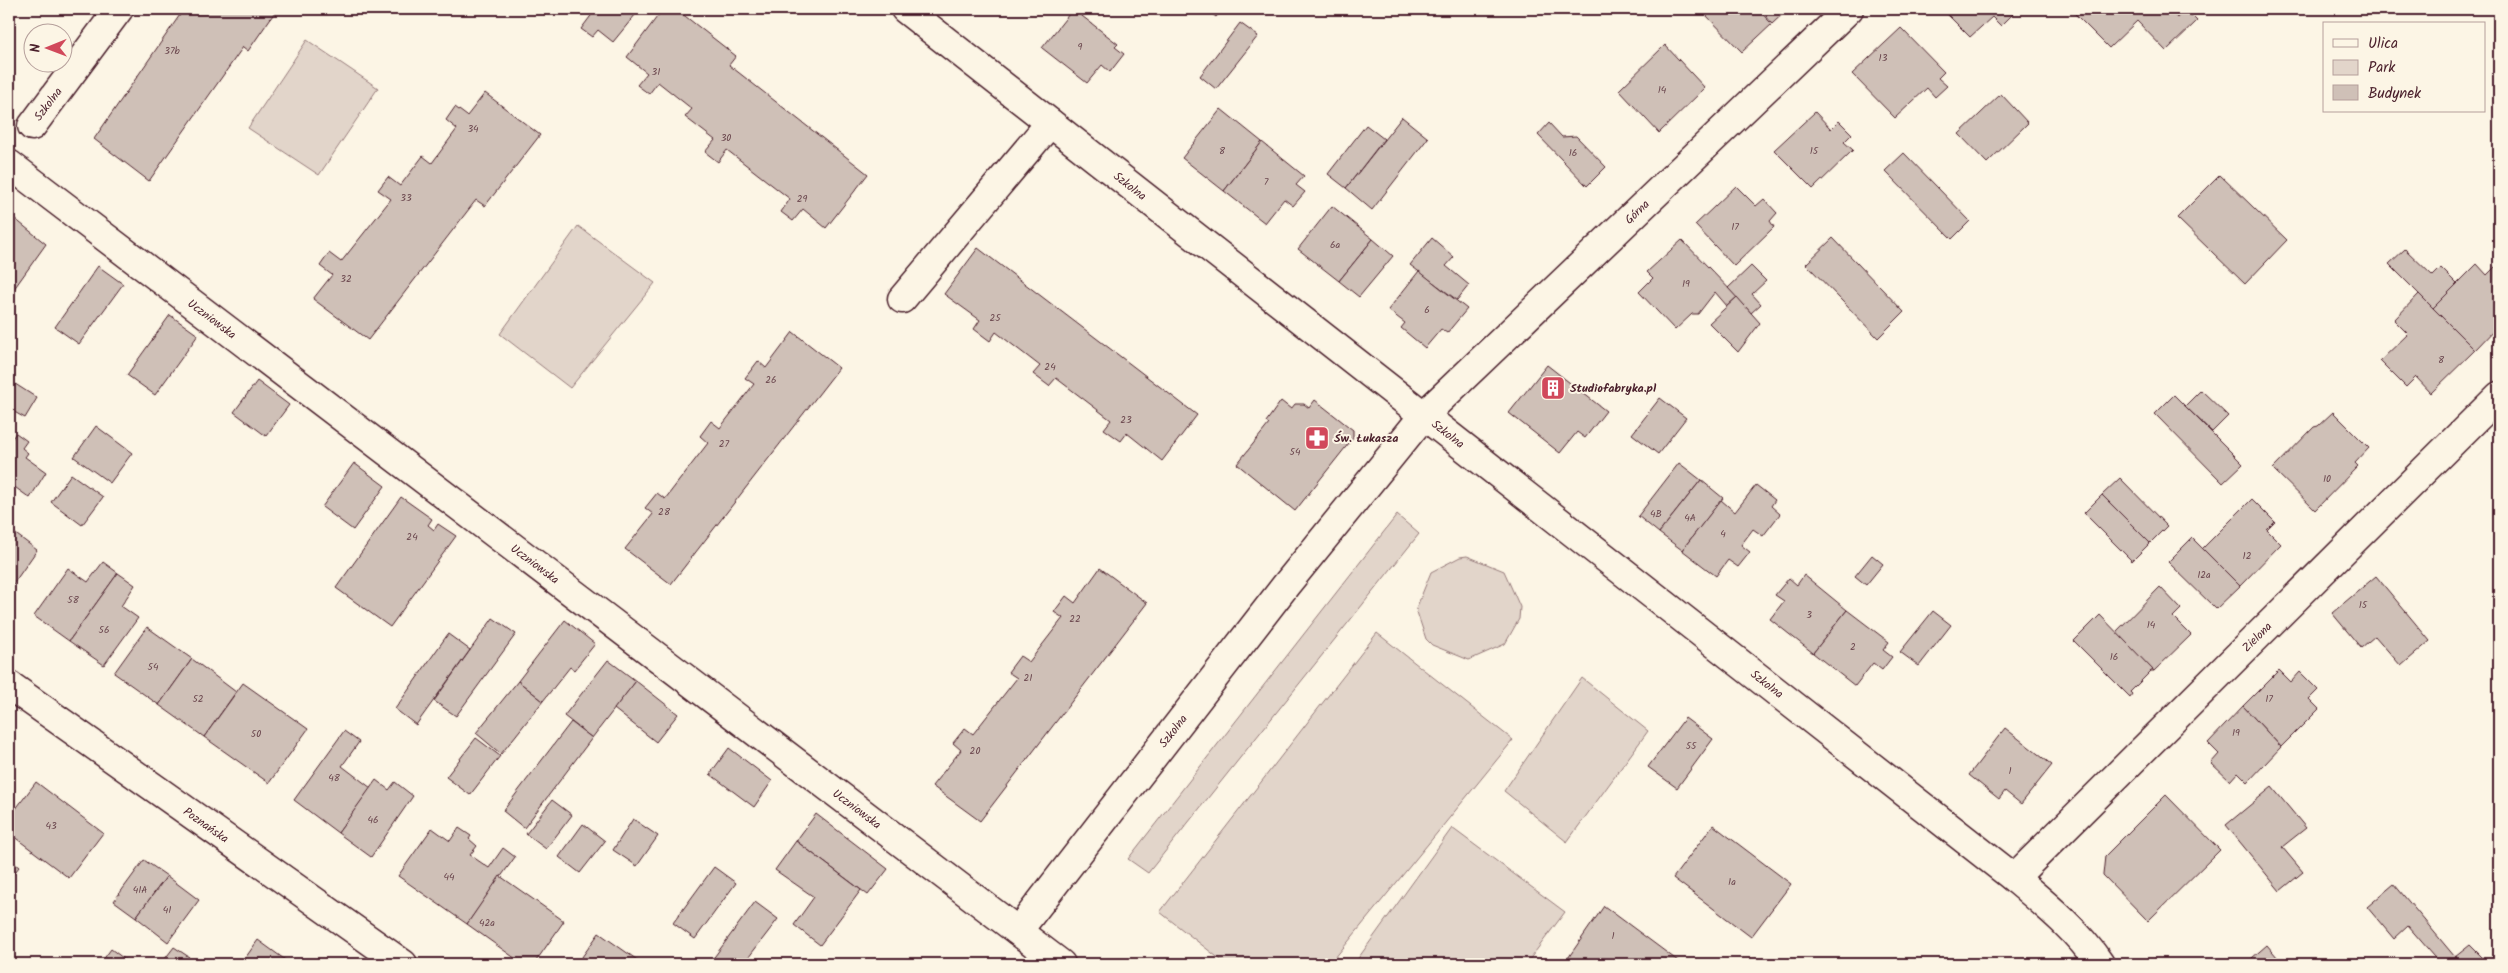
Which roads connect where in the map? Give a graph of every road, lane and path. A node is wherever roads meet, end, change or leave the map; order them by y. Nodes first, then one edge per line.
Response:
1 (118, 9) edge
2 (905, 9) edge
3 (1849, 9) edge
4 (1050, 123) junction
5 (32, 126) dead end
6 (9, 164) edge
7 (902, 299) dead end
8 (2499, 396) edge
9 (1424, 415) junction
10 (9, 685) edge
11 (2014, 878) junction
12 (1018, 931) junction
13 (403, 964) edge
14 (1061, 964) edge
15 (2100, 964) edge

1 - 5 street, Szkolna
2 - 4 street, Szkolna
3 - 9 street, Górna
4 - 7 street
4 - 9 street, Szkolna
6 - 12 street, Uczniowska
8 - 11 street, Zielona
9 - 11 street, Szkolna
9 - 12 street, Szkolna
10 - 13 street, Poznańska
11 - 15 street, Szkolna
12 - 14 street, Uczniowska

